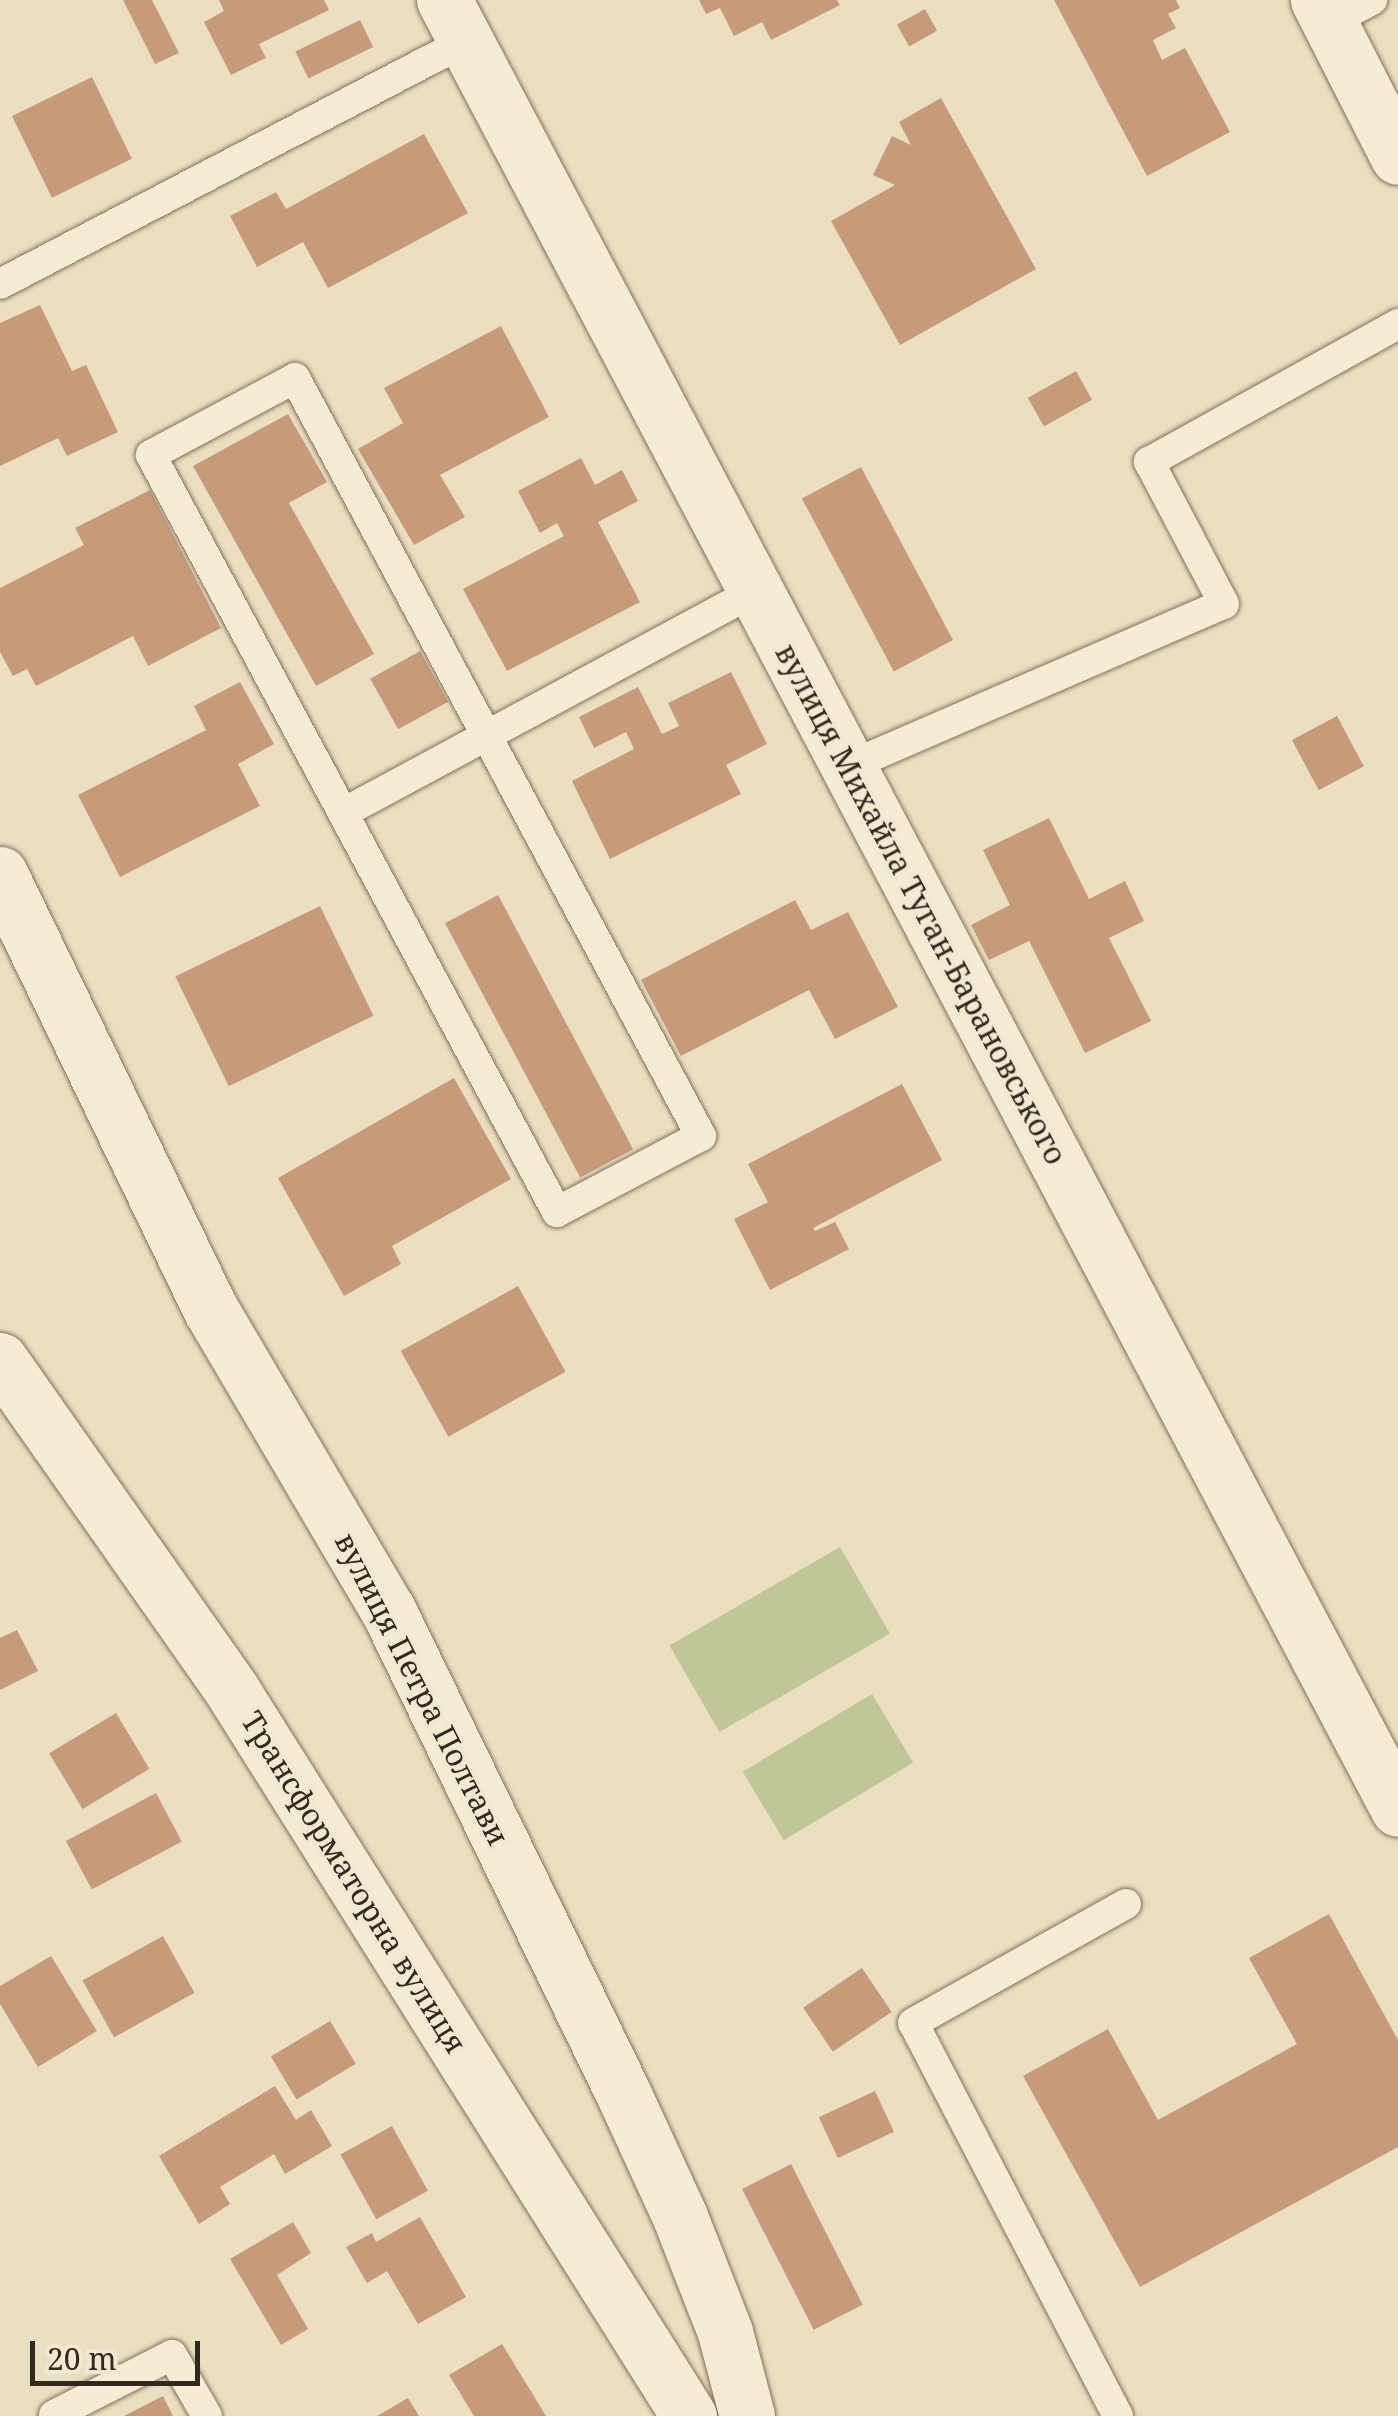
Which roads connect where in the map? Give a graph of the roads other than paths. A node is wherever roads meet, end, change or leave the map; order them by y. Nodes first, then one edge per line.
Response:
1 (1340, 8) edge
2 (455, 20) edge
3 (1398, 157) edge
4 (0, 284) edge
5 (1398, 324) edge
6 (756, 591) junction
7 (487, 736) junction
8 (849, 766) junction
9 (343, 813) junction
10 (4, 890) edge
11 (0, 1360) edge
12 (1398, 1809) edge
13 (1126, 1904) dead end
14 (54, 2415) edge
15 (207, 2416) edge
16 (689, 2416) edge
17 (747, 2416) edge
18 (1118, 2416) edge

1 - 3 street
2 - 4 lane
2 - 6 street, вулиця Михайла Туган-Барановського
5 - 8 lane
6 - 7 lane
6 - 8 street, вулиця Михайла Туган-Барановського
7 - 9 lane
7 - 9 lane
7 - 9 lane
8 - 12 street, вулиця Михайла Туган-Барановського
10 - 17 street, вулиця Петра Полтави
11 - 16 street, Трансформаторна вулиця
13 - 18 lane
14 - 15 lane

